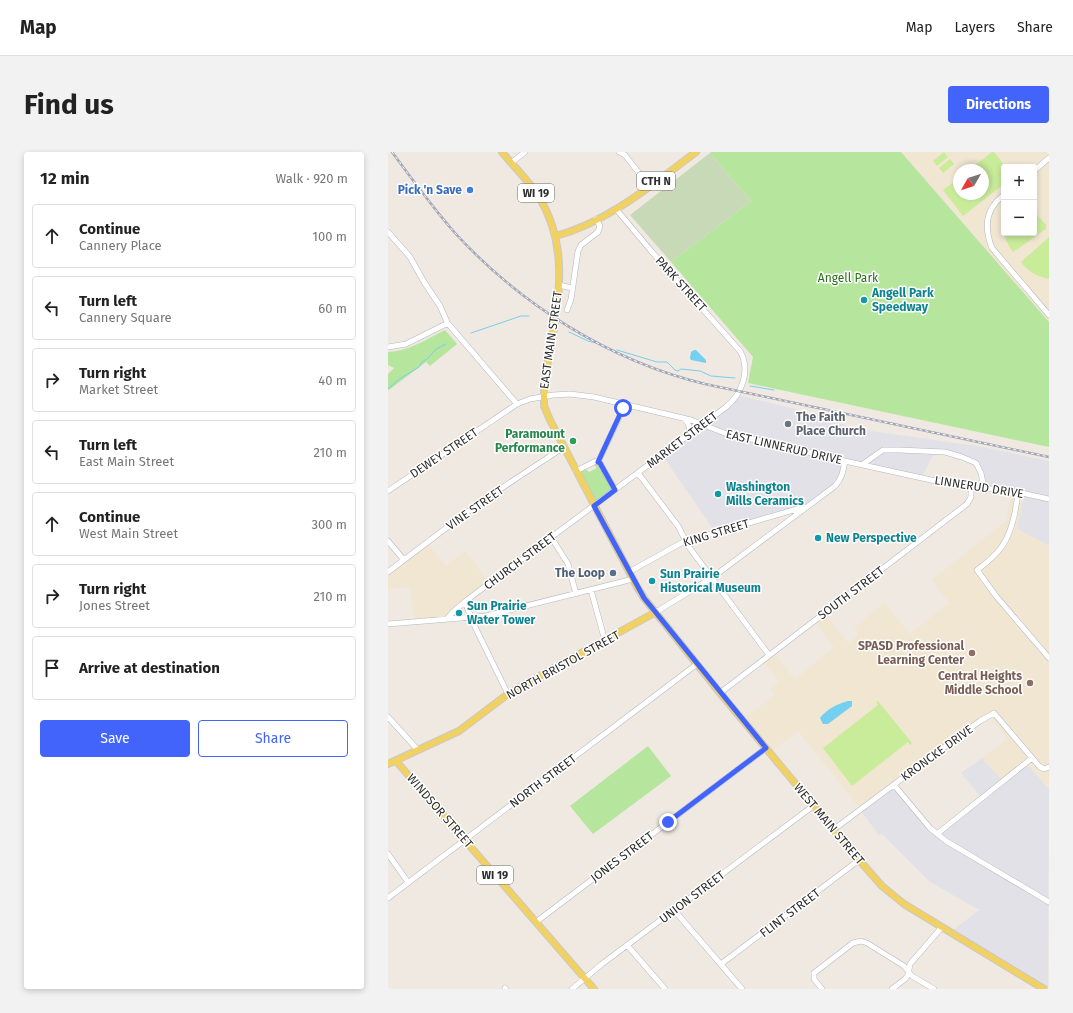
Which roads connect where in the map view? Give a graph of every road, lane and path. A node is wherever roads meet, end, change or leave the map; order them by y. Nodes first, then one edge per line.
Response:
1 (502, 152) edge
2 (525, 152) edge
3 (619, 152) edge
4 (696, 152) edge
5 (1049, 158) edge
6 (511, 163) junction
7 (1037, 168) edge
8 (649, 186) junction
9 (1001, 197) edge
10 (616, 209) junction
11 (596, 219) junction
12 (388, 232) edge
13 (556, 236) junction
14 (559, 285) junction
15 (572, 288) junction
16 (567, 310) dead end
17 (1049, 315) edge
18 (448, 324) junction
19 (388, 347) edge
20 (744, 360) joint
21 (544, 397) junction
22 (517, 404) junction
23 (625, 405) junction
24 (684, 419) junction
25 (703, 424) junction
26 (685, 438) junction
27 (564, 447) junction
28 (845, 461) junction
29 (597, 462) junction
30 (863, 464) junction
31 (579, 470) junction
32 (638, 472) junction
33 (971, 488) junction
34 (984, 488) junction
35 (615, 490) junction
36 (388, 491) edge
37 (1018, 492) junction
38 (1049, 499) edge
39 (594, 506) junction
40 (807, 506) junction
41 (551, 537) junction
42 (388, 541) edge
43 (686, 541) junction
44 (404, 560) junction
45 (388, 572) edge
46 (629, 572) junction
47 (713, 578) junction
48 (633, 579) junction
49 (591, 590) junction
50 (576, 594) junction
51 (465, 602) junction
52 (656, 612) junction
53 (471, 618) junction
54 (447, 619) junction
55 (388, 624) edge
56 (605, 641) junction
57 (769, 655) junction
58 (1049, 658) edge
59 (697, 664) junction
60 (720, 693) junction
61 (508, 694) junction
62 (388, 717) edge
63 (766, 748) junction
64 (418, 750) junction
65 (406, 756) junction
66 (1032, 758) junction
67 (396, 761) junction
68 (388, 764) edge
69 (1049, 767) edge
70 (409, 775) junction
71 (894, 784) junction
72 (813, 806) junction
73 (833, 830) junction
74 (937, 834) junction
75 (464, 840) junction
76 (388, 854) edge
77 (859, 860) junction
78 (408, 882) junction
79 (388, 898) edge
80 (1049, 902) edge
81 (674, 910) junction
82 (536, 922) junction
83 (942, 927) junction
84 (627, 945) junction
85 (721, 964) junction
86 (908, 971) junction
87 (585, 978) junction
88 (572, 989) edge
89 (594, 989) edge
90 (665, 989) edge
91 (742, 989) edge
92 (822, 989) edge
93 (892, 989) edge
94 (934, 989) edge
95 (1044, 989) edge

1 - 6 main road, EAST MAIN STREET / WI 19
2 - 6 street
3 - 8 street
4 - 8 main road, CTH N
5 - 7 street
6 - 13 main road, EAST MAIN STREET / WI 19
8 - 10 main road, CTH N
9 - 17 street
10 - 11 main road, CTH N
10 - 20 street, PARK STREET
11 - 13 main road, CTH N
11 - 15 street
12 - 18 street
13 - 14 main road, EAST MAIN STREET / WI 19
14 - 15 street
14 - 21 main road, EAST MAIN STREET / WI 19
15 - 16 street
18 - 19 street
18 - 22 street
20 - 25 street, MARKET STREET
21 - 22 street, DEWEY STREET
21 - 23 street, EAST LINNERUD DRIVE
21 - 27 main road, EAST MAIN STREET / WI 19
22 - 36 street, DEWEY STREET
23 - 24 street, EAST LINNERUD DRIVE
23 - 29 street
24 - 25 street, EAST LINNERUD DRIVE
24 - 26 street
25 - 26 street, MARKET STREET
25 - 28 street, EAST LINNERUD DRIVE
26 - 32 street, MARKET STREET
27 - 31 main road, EAST MAIN STREET / WI 19
27 - 44 street, VINE STREET
28 - 30 street, EAST LINNERUD DRIVE
28 - 40 street
29 - 31 street
29 - 35 street
30 - 33 street, LINNERUD DRIVE
30 - 34 street
31 - 39 main road, EAST MAIN STREET / WI 19
32 - 35 street, MARKET STREET
32 - 43 street
33 - 34 street, LINNERUD DRIVE
33 - 57 street, SOUTH STREET
34 - 37 street, LINNERUD DRIVE
35 - 39 street, MARKET STREET
37 - 38 street, LINNERUD DRIVE
37 - 58 street
39 - 41 street, CHURCH STREET
39 - 46 main road, EAST MAIN STREET / WI 19
40 - 43 street, KING STREET
40 - 47 street
41 - 50 street
41 - 51 street, CHURCH STREET
42 - 44 street
43 - 46 street, KING STREET
43 - 47 street
44 - 45 street, VINE STREET
46 - 48 main road, EAST MAIN STREET / WI 19
47 - 52 street
47 - 57 street
48 - 49 street
48 - 52 main road, EAST MAIN STREET / WI 19
49 - 50 street
49 - 56 street
50 - 53 street
51 - 53 street
51 - 54 street, CHURCH STREET
52 - 56 main road, NORTH BRISTOL STREET
52 - 59 main road, WEST MAIN STREET
53 - 54 street
53 - 61 street
54 - 55 street
56 - 61 main road, NORTH BRISTOL STREET
57 - 60 street, SOUTH STREET
59 - 60 main road, WEST MAIN STREET
59 - 75 street, NORTH STREET
60 - 63 main road, WEST MAIN STREET
61 - 64 main road, NORTH BRISTOL STREET
62 - 64 street
63 - 72 main road, WEST MAIN STREET
63 - 82 street, JONES STREET
64 - 65 main road, NORTH BRISTOL STREET
65 - 67 main road, NORTH BRISTOL STREET
65 - 70 main road
66 - 69 street, KRONCKE DRIVE
66 - 71 street, KRONCKE DRIVE
66 - 74 street
67 - 68 main road, NORTH BRISTOL STREET
67 - 70 main road, WINDSOR STREET / WI 19
70 - 75 main road, WINDSOR STREET / WI 19
71 - 73 street, KRONCKE DRIVE
71 - 74 street
72 - 73 main road, WEST MAIN STREET
72 - 81 street, UNION STREET
73 - 77 main road, WEST MAIN STREET
74 - 80 street
75 - 78 street, NORTH STREET
75 - 82 main road, WINDSOR STREET / WI 19
76 - 78 street
77 - 83 main road, WEST MAIN STREET
77 - 85 street, FLINT STREET
78 - 79 street, NORTH STREET
81 - 84 street, UNION STREET
81 - 85 street
82 - 87 main road, WINDSOR STREET / WI 19
83 - 86 street
83 - 95 main road, WEST MAIN STREET
84 - 87 street, UNION STREET
84 - 90 street
85 - 91 street
86 - 92 street
86 - 93 street
86 - 94 street
87 - 88 street, UNION STREET
87 - 89 main road, WINDSOR STREET / WI 19

